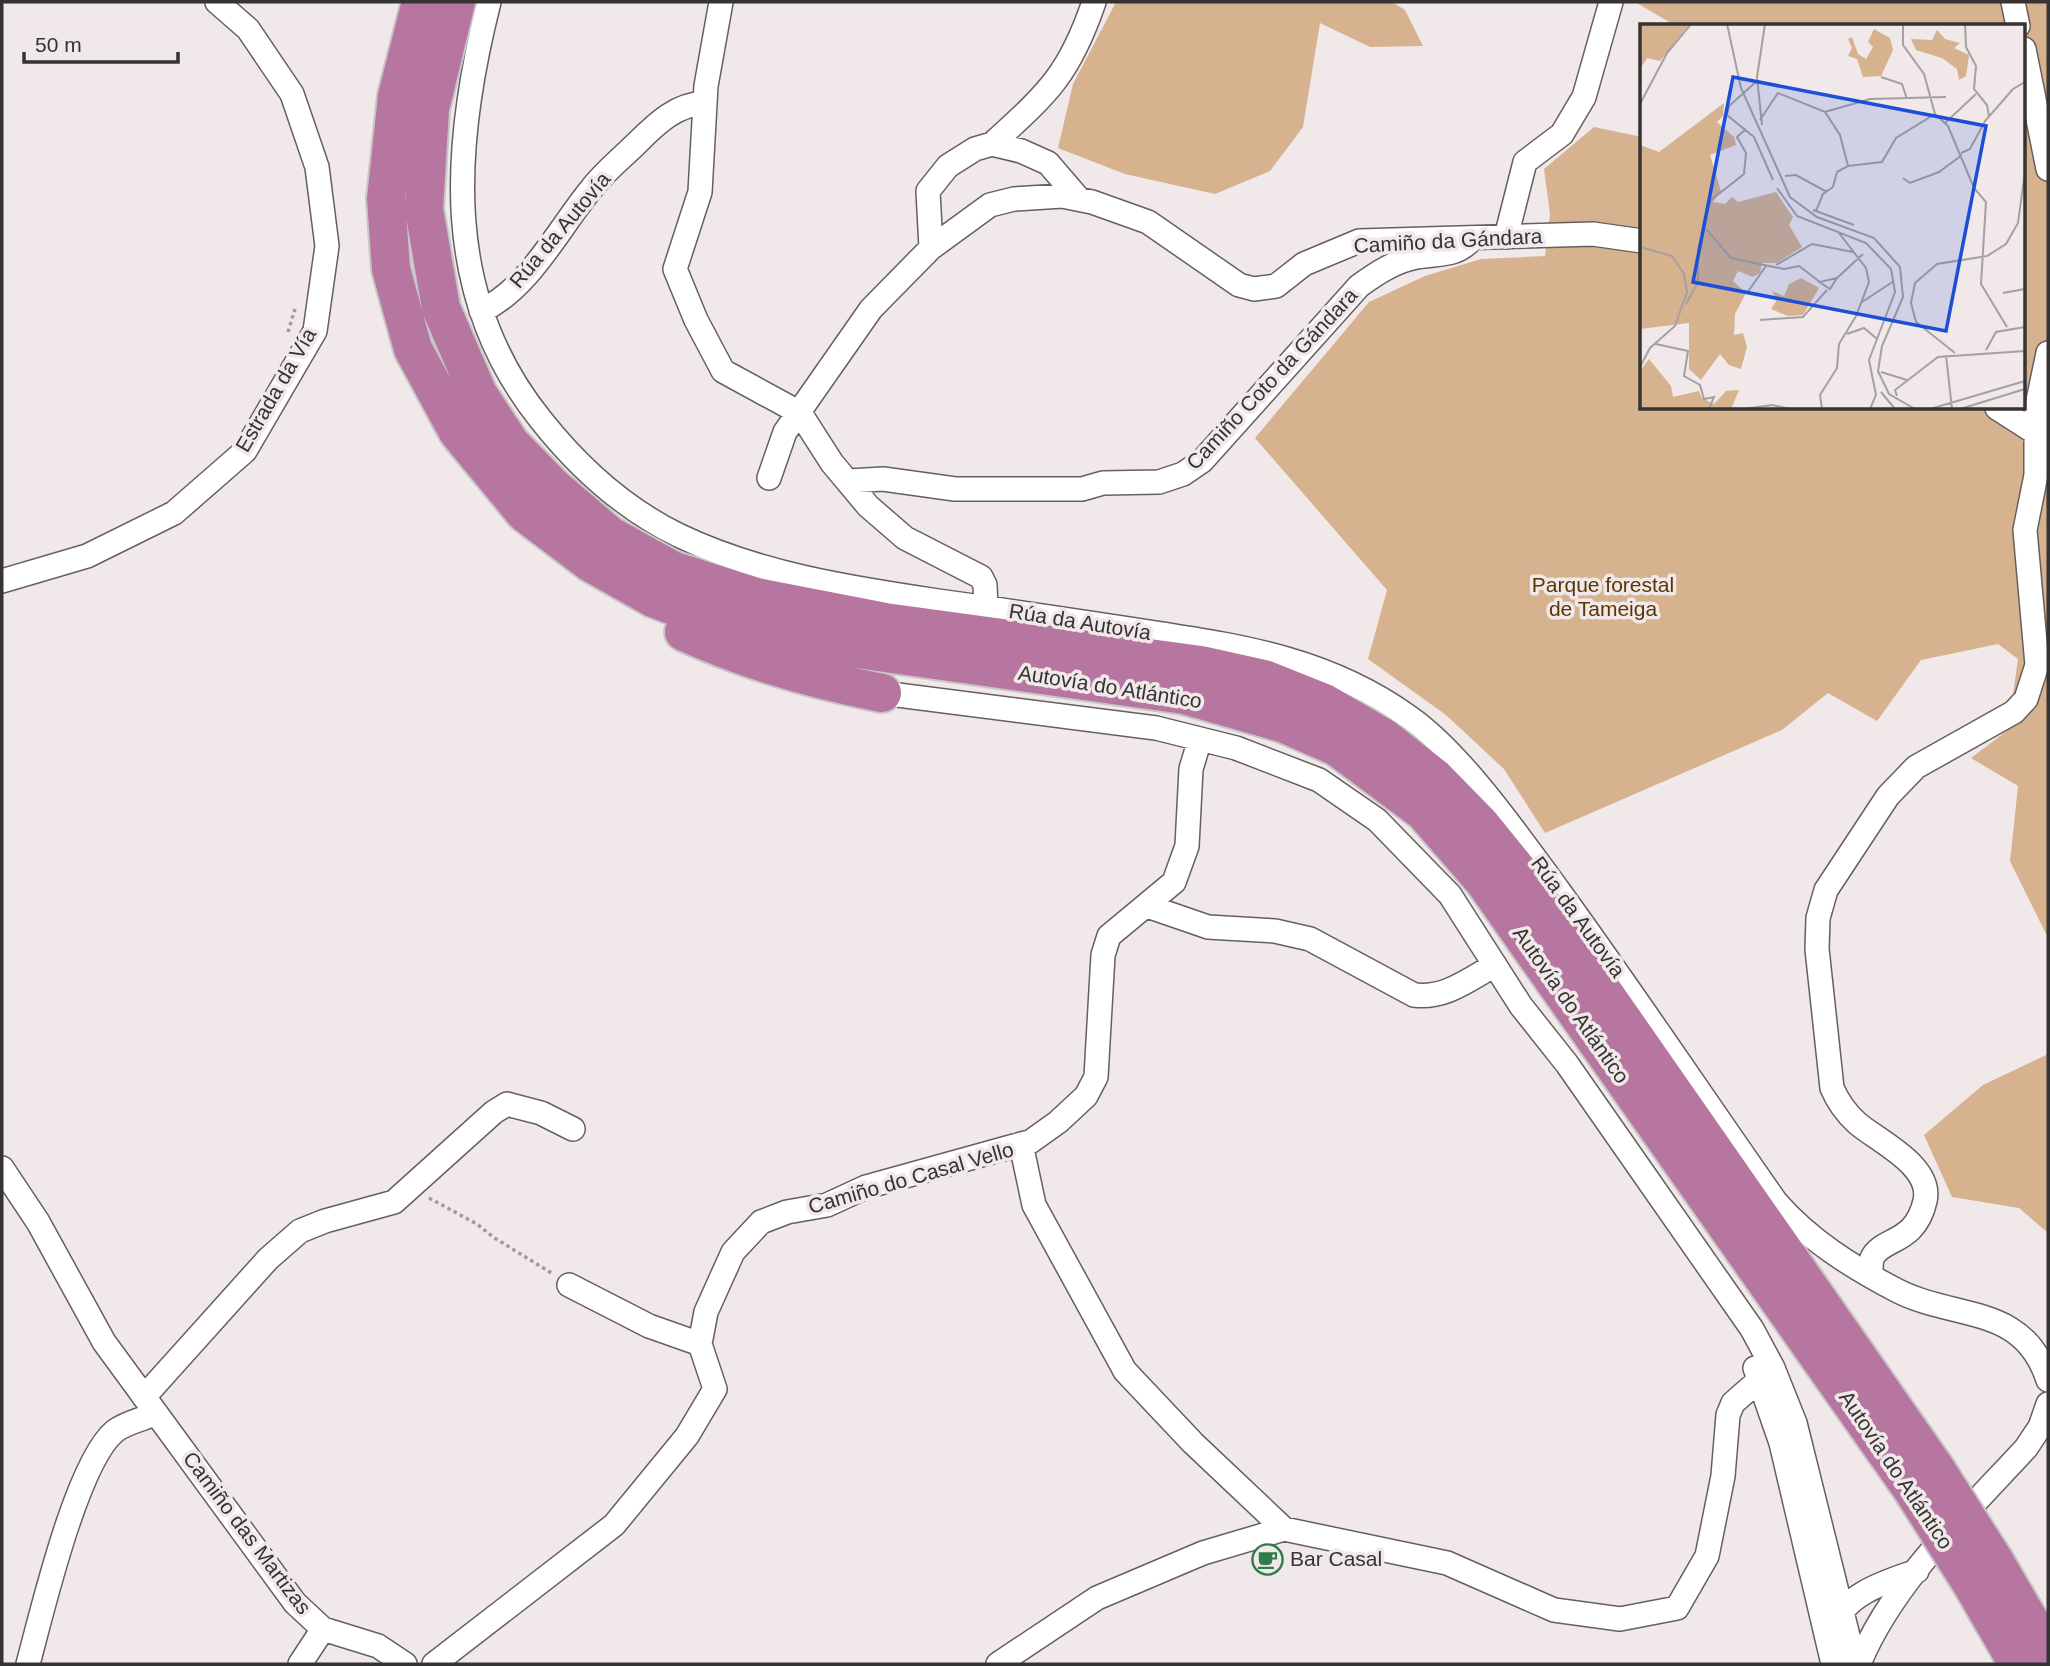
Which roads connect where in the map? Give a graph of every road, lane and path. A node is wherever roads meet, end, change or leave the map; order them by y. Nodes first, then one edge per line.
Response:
1 (217, 2) edge
2 (421, 2) edge
3 (456, 2) edge
4 (489, 2) edge
5 (721, 2) edge
6 (1094, 2) edge
7 (1611, 2) edge
8 (2013, 2) edge
9 (2018, 24) edge
10 (2025, 54) edge
11 (705, 103) junction
12 (992, 144) junction
13 (2048, 169) edge
14 (1079, 200) junction
15 (1474, 237) junction
16 (1506, 237) junction
17 (1640, 241) edge
18 (930, 248) junction
19 (296, 307) dead end
20 (481, 311) junction
21 (284, 340) dead end
22 (2048, 353) edge
23 (2000, 410) edge
24 (800, 413) junction
25 (2036, 433) junction
26 (769, 478) dead end
27 (849, 481) junction
28 (525, 513) junction
29 (2, 580) edge
30 (986, 608) junction
31 (882, 693) joint
32 (1200, 739) junction
33 (1525, 843) junction
34 (1147, 906) junction
35 (1495, 965) junction
36 (1603, 993) junction
37 (1675, 1094) junction
38 (573, 1129) dead end
39 (1021, 1144) junction
40 (1737, 1145) junction
41 (2, 1168) edge
42 (411, 1190) junction
43 (1821, 1244) junction
44 (1880, 1249) junction
45 (1871, 1275) junction
46 (569, 1285) joint
47 (701, 1344) junction
48 (1767, 1373) junction
49 (2048, 1380) edge
50 (2048, 1404) edge
51 (150, 1406) junction
52 (1781, 1443) junction
53 (1924, 1478) junction
54 (1284, 1529) junction
55 (1830, 1563) junction
56 (1917, 1571) junction
57 (1984, 1574) junction
58 (1890, 1581) junction
59 (1842, 1617) junction
60 (1882, 1620) junction
61 (323, 1629) junction
62 (2048, 1653) edge
63 (27, 1664) edge
64 (300, 1664) edge
65 (405, 1664) edge
66 (434, 1664) edge
67 (998, 1664) edge
68 (1833, 1664) edge
69 (1842, 1664) edge
70 (1857, 1664) edge
71 (2018, 1664) edge

1 - 29 street, Estrada da Vía
2 - 28 highway, Autovía do Atlántico
3 - 36 highway, Autovía do Atlántico
4 - 20 street, Rúa da Autovía
5 - 11 street
6 - 12 street
7 - 16 street
8 - 9 street
10 - 13 street
11 - 20 street, Rúa da Autovía
11 - 24 street
12 - 14 street
12 - 18 street
14 - 15 street, Camiño da Gándara
14 - 18 street, Camiño da Gándara
15 - 16 street, Camiño da Gándara
15 - 27 street, Camiño Coto da Gándara
16 - 17 street, Camiño da Gándara
18 - 24 street, Camiño da Gándara
19 - 21 path
20 - 30 street, Rúa da Autovía
22 - 25 street
23 - 25 street
24 - 26 street, Camiño da Gándara
24 - 27 street
25 - 44 street
27 - 30 street
28 - 31 highway
28 - 53 highway, Autovía do Atlántico
30 - 33 street, Rúa da Autovía
31 - 32 street
32 - 34 street
32 - 35 street
33 - 36 highway
33 - 40 street, Rúa da Autovía
34 - 35 street
34 - 39 street
35 - 48 street
36 - 37 highway, Autovía do Atlántico
37 - 40 highway
37 - 53 highway, Autovía do Atlántico
38 - 42 street
39 - 47 street, Camiño do Casal Vello
39 - 54 street, Camiño do Casal Vello
40 - 43 street, Rúa da Autovía
41 - 51 street, Camiño das Martizas
42 - 46 path
42 - 51 street
43 - 44 street
43 - 45 street, Rúa da Autovía
44 - 45 street
45 - 49 street, Rúa da Autovía
46 - 47 street
47 - 66 street, Camiño do Casal Vello
48 - 52 street
48 - 54 street
48 - 55 street
50 - 56 street
51 - 61 street, Camiño das Martizas
51 - 63 street
52 - 59 street
52 - 68 street
53 - 57 highway, Autovía do Atlántico, bridge
54 - 67 street
55 - 58 street
55 - 59 street
56 - 58 street
56 - 60 street
57 - 62 highway, Autovía do Atlántico
57 - 71 highway, Autovía do Atlántico
58 - 59 street
59 - 60 street
59 - 69 street
59 - 70 street
60 - 70 street
61 - 64 street
61 - 65 street, Camiño das Martizas

